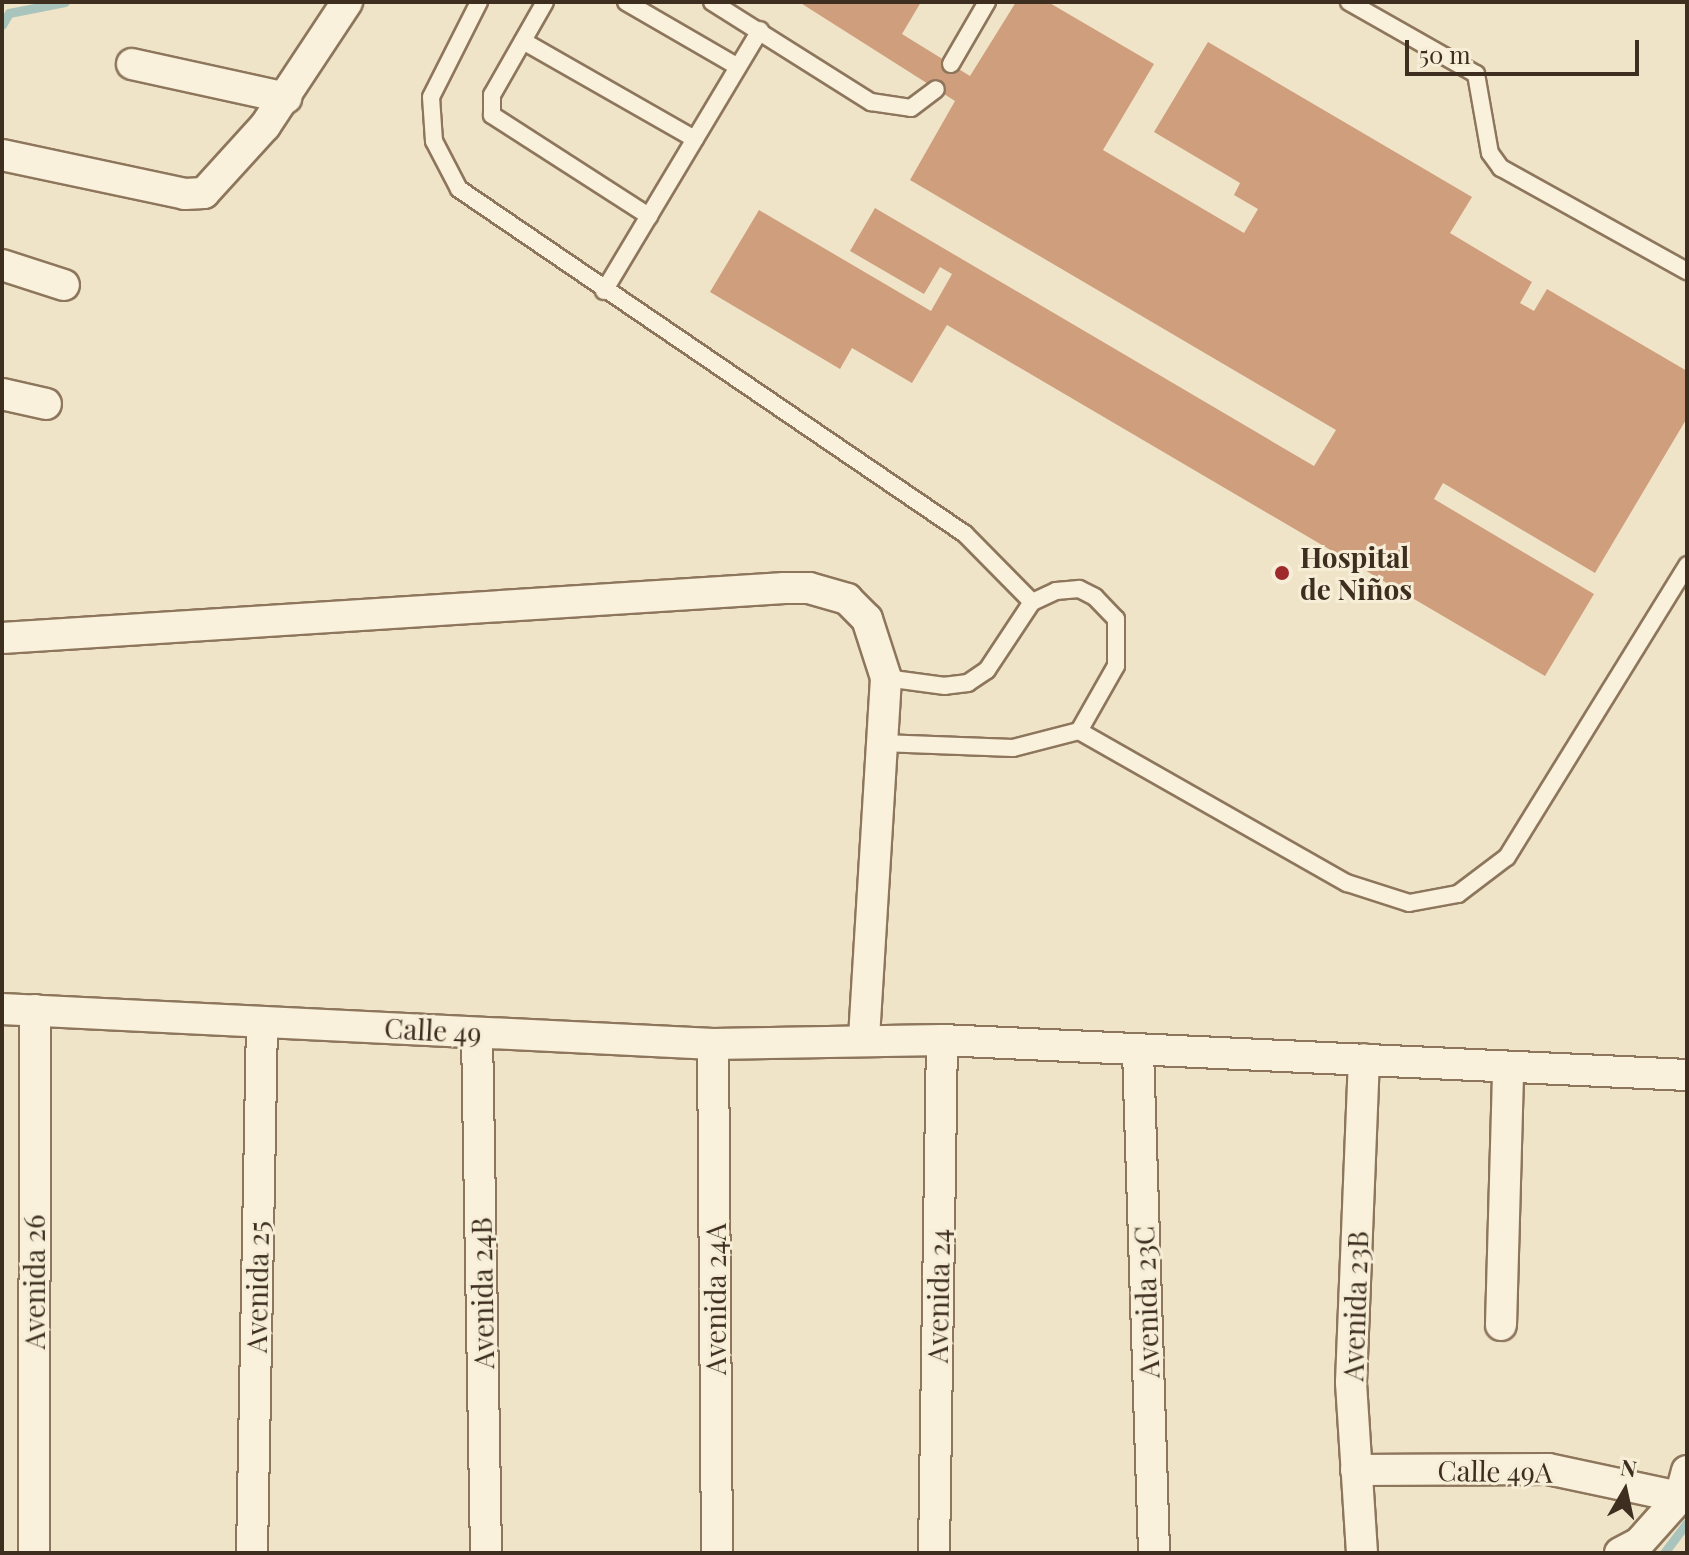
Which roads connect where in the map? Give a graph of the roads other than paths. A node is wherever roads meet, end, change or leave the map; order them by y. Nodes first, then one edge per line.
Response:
1 (347, 2) edge
2 (479, 2) edge
3 (545, 2) edge
4 (626, 2) edge
5 (712, 2) edge
6 (987, 2) edge
7 (1349, 2) edge
8 (760, 30) junction
9 (523, 41) junction
10 (132, 64) dead end
11 (951, 64) dead end
12 (738, 67) junction
13 (936, 89) dead end
14 (286, 98) junction
15 (695, 139) junction
16 (2, 155) edge
17 (649, 216) junction
18 (2, 265) edge
19 (1687, 271) edge
20 (64, 285) dead end
21 (604, 291) junction
22 (2, 394) edge
23 (46, 404) dead end
24 (1687, 565) edge
25 (1032, 602) junction
26 (2, 638) edge
27 (886, 678) junction
28 (1079, 731) junction
29 (881, 743) junction
30 (2, 1009) edge
31 (35, 1010) junction
32 (262, 1022) junction
33 (477, 1033) junction
34 (864, 1037) junction
35 (942, 1040) junction
36 (713, 1044) junction
37 (1138, 1051) junction
38 (1364, 1059) junction
39 (1508, 1067) junction
40 (1687, 1075) edge
41 (1501, 1325) dead end
42 (1356, 1470) junction
43 (1683, 1484) edge
44 (34, 1553) edge
45 (252, 1553) edge
46 (486, 1553) edge
47 (717, 1553) edge
48 (934, 1553) edge
49 (1154, 1553) edge
50 (1362, 1553) edge
51 (1620, 1553) edge

1 - 14 street
2 - 21 lane
3 - 9 lane
4 - 12 lane
5 - 8 lane
6 - 11 lane
7 - 19 lane
8 - 12 lane
8 - 13 lane
9 - 15 lane
9 - 17 lane
10 - 14 street
12 - 15 lane
14 - 16 street
15 - 17 lane
17 - 21 lane
18 - 20 street
21 - 25 lane
22 - 23 street
24 - 28 lane
25 - 27 lane
25 - 28 lane
26 - 27 street
27 - 29 street
28 - 29 lane
29 - 34 street
30 - 31 street, Calle 49
31 - 32 street, Calle 49
31 - 44 street, Avenida 26
32 - 33 street, Calle 49
32 - 45 street, Avenida 25
33 - 36 street, Calle 49
33 - 46 street, Avenida 24B
34 - 35 street, Calle 49
34 - 36 street, Calle 49
35 - 37 street, Calle 49
35 - 48 street, Avenida 24
36 - 47 street, Avenida 24A
37 - 38 street, Calle 49
37 - 49 street, Avenida 23C
38 - 39 street, Calle 49
38 - 42 street, Avenida 23B
39 - 40 street, Calle 49
39 - 41 street
42 - 43 street, Calle 49A
42 - 50 street, Avenida 23B
43 - 51 street

